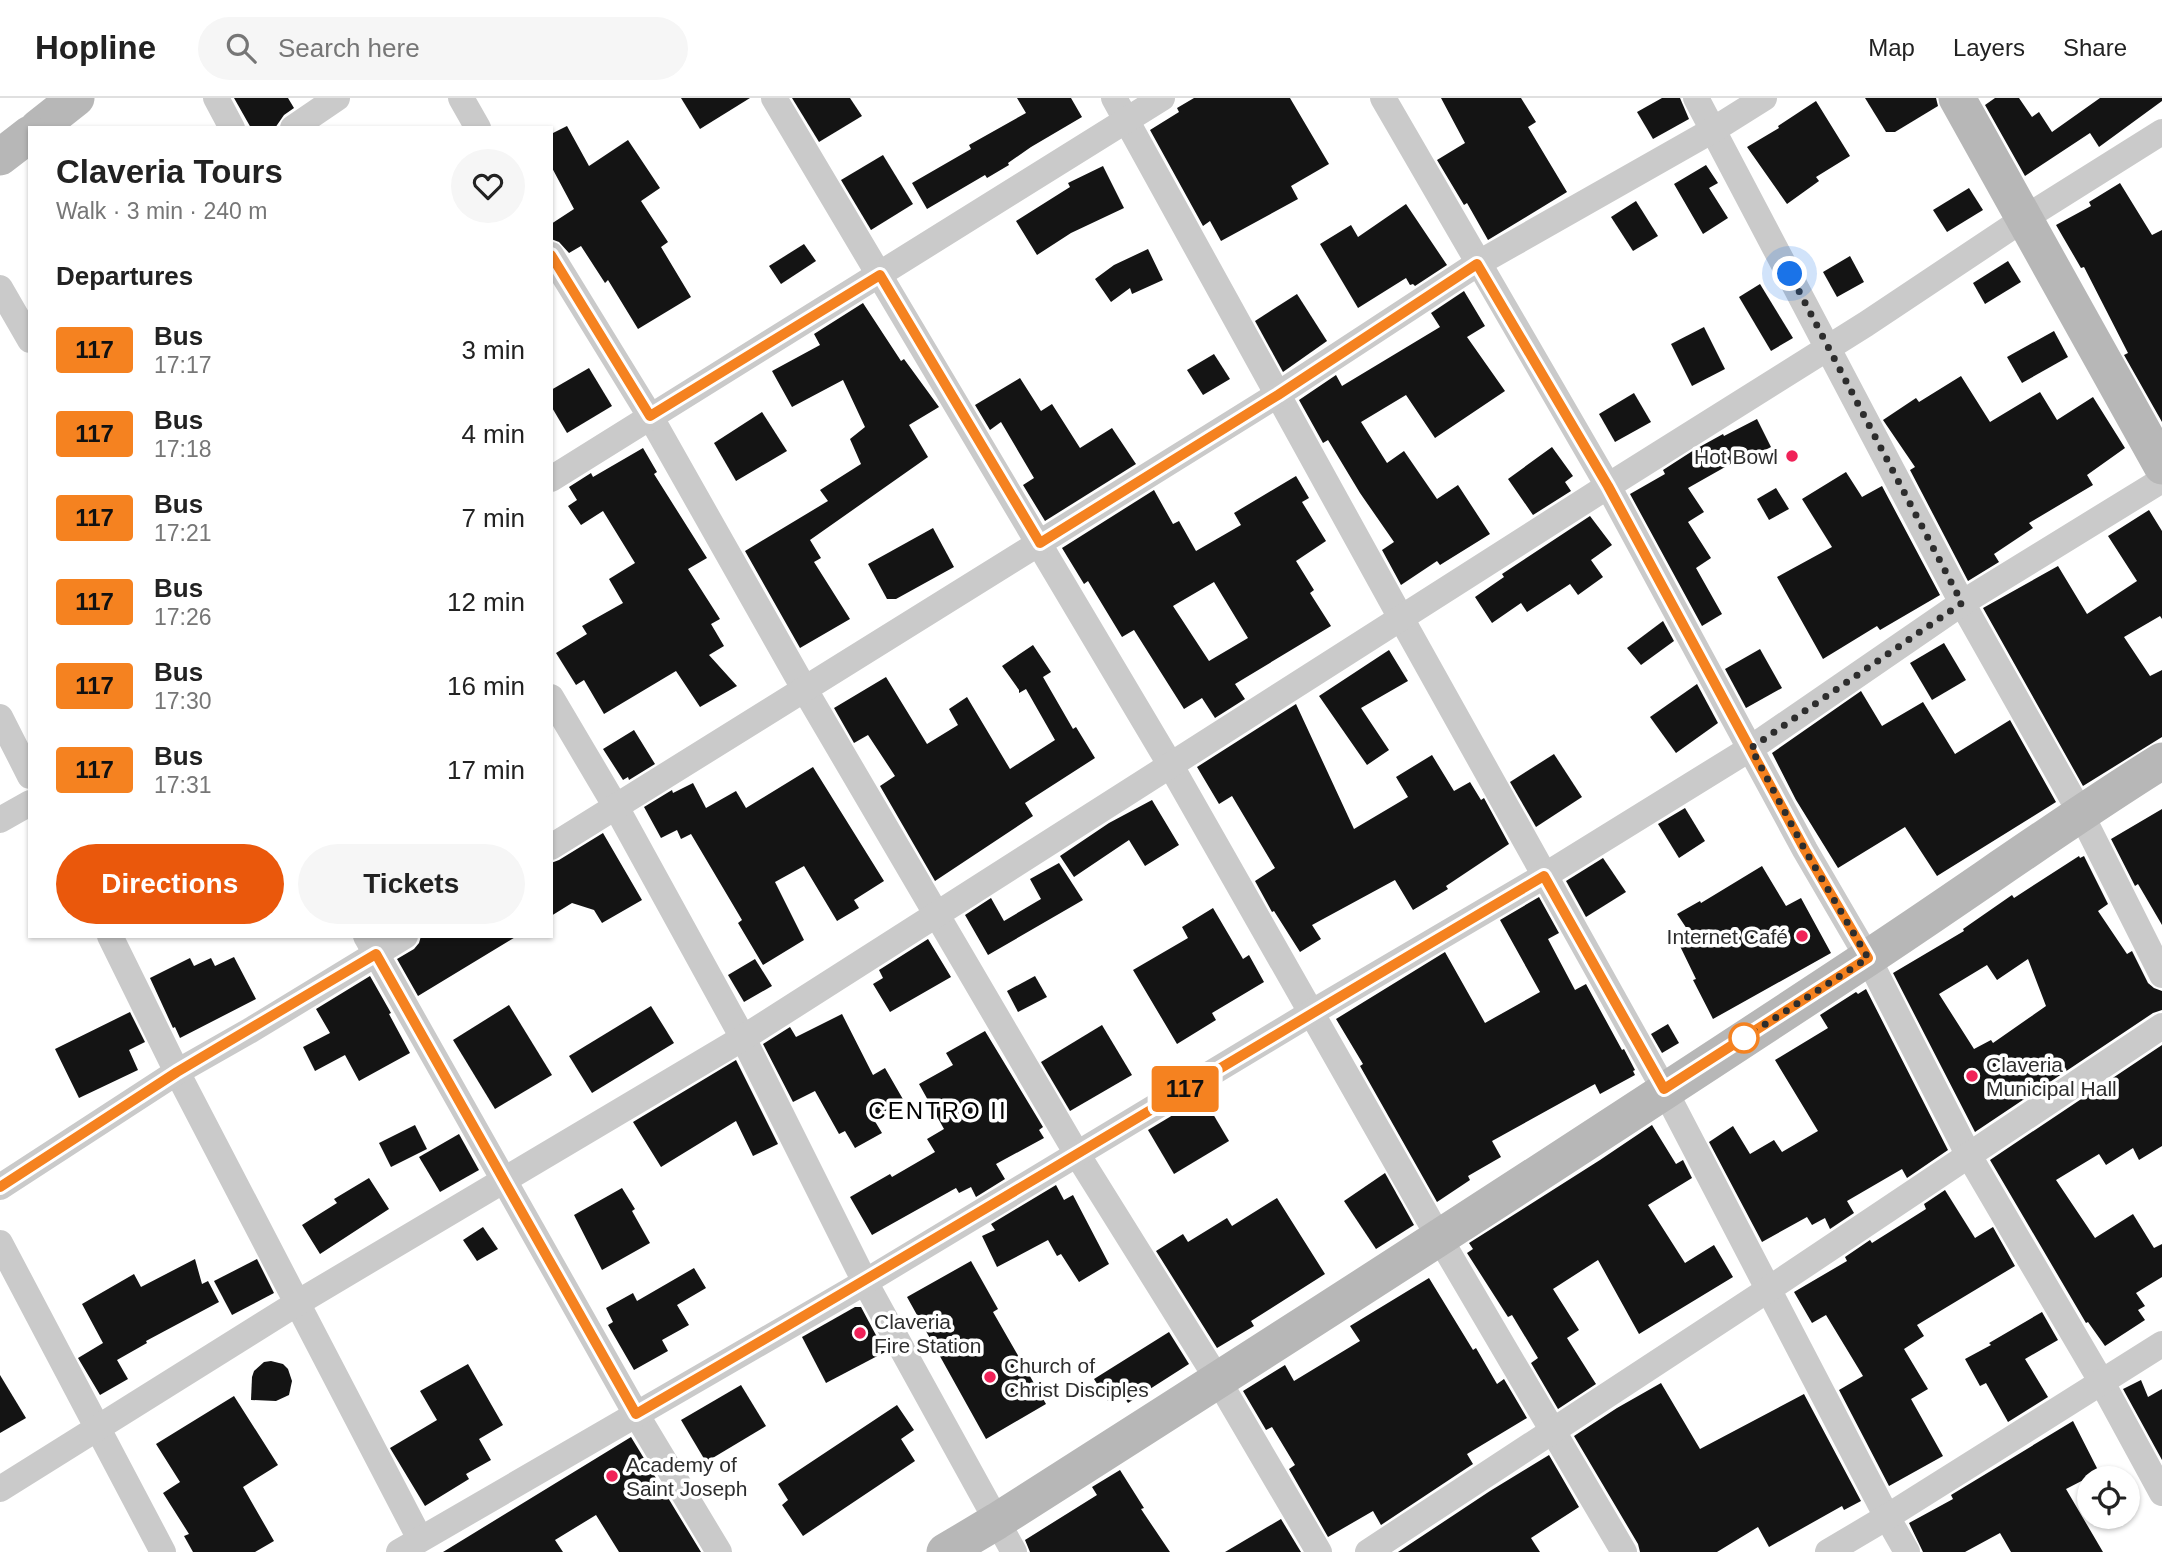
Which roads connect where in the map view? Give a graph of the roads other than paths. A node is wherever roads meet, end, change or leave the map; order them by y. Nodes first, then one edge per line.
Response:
1 (76, 98) edge
2 (216, 98) edge
3 (337, 98) edge
4 (461, 98) edge
5 (774, 98) edge
6 (1162, 98) edge
7 (1382, 98) edge
8 (1696, 98) edge
9 (1764, 98) edge
10 (1956, 98) edge
11 (1120, 109) edge
12 (41, 126) edge
13 (231, 126) edge
14 (296, 126) edge
15 (477, 126) edge
16 (1713, 131) junction
17 (2162, 132) edge
18 (28, 136) edge
19 (0, 157) edge
20 (2025, 218) junction
21 (553, 258) edge
22 (1477, 264) junction
23 (880, 275) junction
24 (0, 288) edge
25 (23, 310) edge
26 (28, 331) edge
27 (1829, 346) junction
28 (1278, 395) junction
29 (650, 416) junction
30 (2162, 466) edge
31 (553, 478) edge
32 (2162, 480) edge
33 (1608, 486) junction
34 (1040, 543) junction
35 (1962, 603) junction
36 (1401, 618) junction
37 (805, 690) junction
38 (553, 700) edge
39 (0, 717) edge
40 (1751, 748) junction
41 (2162, 761) edge
42 (1171, 766) junction
43 (28, 772) edge
44 (28, 804) edge
45 (616, 807) junction
46 (2080, 813) junction
47 (0, 820) edge
48 (553, 846) edge
49 (1544, 876) junction
50 (938, 915) junction
51 (111, 938) edge
52 (397, 938) edge
53 (371, 945) edge
54 (1868, 958) junction
55 (2162, 975) edge
56 (1311, 1013) junction
57 (2162, 1026) edge
58 (743, 1038) junction
59 (177, 1072) junction
60 (1664, 1089) junction
61 (1077, 1154) junction
62 (1968, 1154) junction
63 (505, 1179) junction
64 (0, 1187) edge
65 (1440, 1239) junction
66 (0, 1243) edge
67 (865, 1282) junction
68 (1769, 1289) junction
69 (299, 1302) junction
70 (2162, 1344) edge
71 (1218, 1380) junction
72 (2101, 1381) junction
73 (636, 1414) junction
74 (97, 1426) junction
75 (1553, 1430) junction
76 (0, 1489) edge
77 (2162, 1493) edge
78 (1887, 1517) junction
79 (1005, 1537) edge
80 (409, 1546) edge
81 (163, 1552) edge
82 (719, 1552) edge
83 (945, 1552) edge
84 (1319, 1552) edge
85 (1368, 1552) edge
86 (1624, 1552) edge
87 (1828, 1552) edge
88 (1907, 1552) edge

1 - 12 street
2 - 13 street
3 - 14 street
4 - 15 street
5 - 23 street
6 - 11 street
7 - 22 street
8 - 16 street
9 - 16 street
10 - 20 street
11 - 23 street
11 - 28 street
16 - 22 street
16 - 27 street
17 - 20 street
18 - 19 street
20 - 27 street
20 - 30 street
21 - 29 street
22 - 28 street
22 - 33 street
23 - 29 street
23 - 34 street
24 - 25 street
25 - 26 street
27 - 33 street
27 - 35 street
28 - 34 street
28 - 36 street
29 - 31 street
29 - 37 street
32 - 35 street
33 - 36 street
33 - 40 street
34 - 37 street
34 - 42 street
35 - 40 street
35 - 46 street
36 - 42 street
36 - 49 street
37 - 45 street
37 - 50 street
38 - 45 street
39 - 43 street
40 - 49 street
40 - 54 street
41 - 46 street
42 - 50 street
42 - 56 street
44 - 47 street
45 - 48 street
45 - 58 street
46 - 54 street
46 - 55 street
49 - 56 street
49 - 60 street
50 - 58 street
50 - 61 street
51 - 59 street
52 - 53 street
53 - 59 street
53 - 63 street
54 - 60 street
54 - 62 street
56 - 61 street
56 - 65 street
57 - 62 street
58 - 63 street
58 - 67 street
59 - 64 street
59 - 69 street
60 - 65 street
60 - 68 street
61 - 67 street
61 - 71 street
62 - 68 street
62 - 72 street
63 - 69 street
63 - 73 street
65 - 71 street
65 - 75 street
66 - 74 street
67 - 73 street
67 - 79 street
68 - 75 street
68 - 78 street
69 - 74 street
69 - 80 street
70 - 72 street
71 - 79 street
71 - 84 street
72 - 77 street
72 - 78 street
73 - 80 street
73 - 82 street
74 - 76 street
74 - 81 street
75 - 85 street
75 - 86 street
78 - 87 street
78 - 88 street
79 - 83 street

